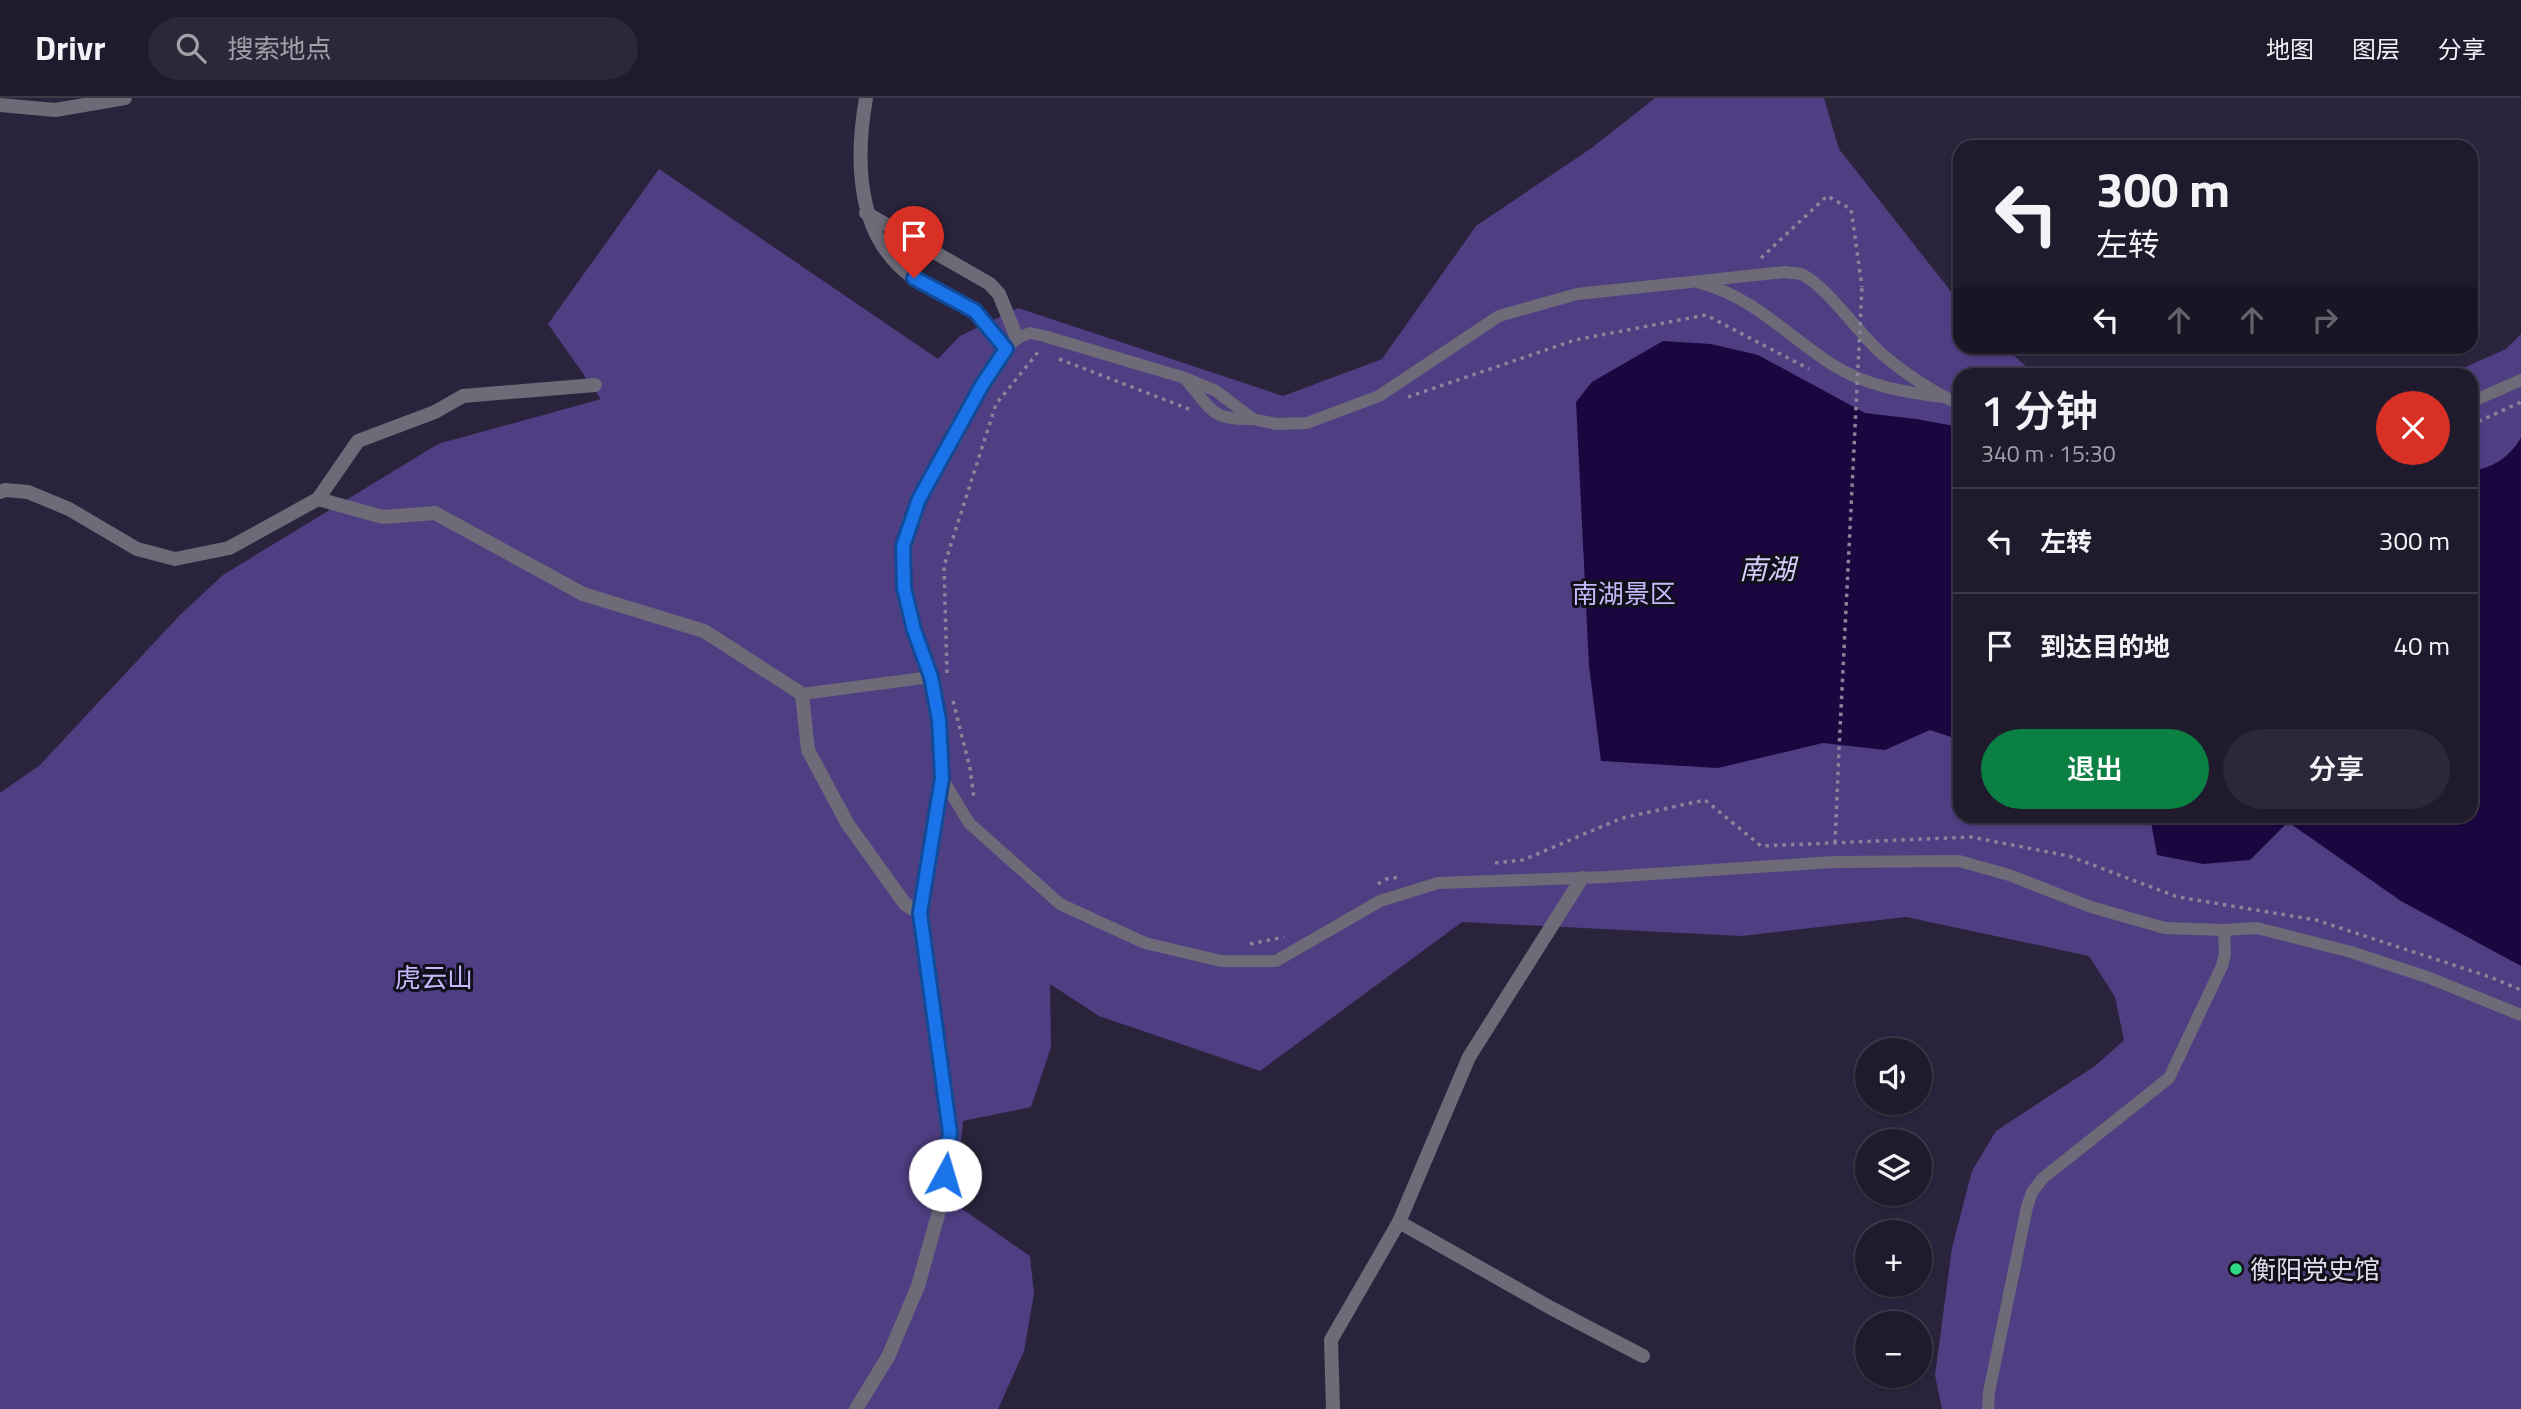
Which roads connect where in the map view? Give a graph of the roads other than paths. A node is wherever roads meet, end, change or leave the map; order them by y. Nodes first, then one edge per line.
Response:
1 (125, 98) edge
2 (866, 98) edge
3 (0, 105) edge
4 (866, 213) junction
5 (1693, 281) junction
6 (1017, 338) junction
7 (1006, 349) junction
8 (1185, 378) junction
9 (2521, 380) edge
10 (596, 385) dead end
11 (1945, 398) junction
12 (2478, 399) edge
13 (1953, 401) edge
14 (1253, 419) junction
15 (0, 492) edge
16 (318, 499) junction
17 (931, 677) junction
18 (802, 694) junction
19 (942, 778) junction
20 (1582, 878) junction
21 (920, 913) junction
22 (2224, 930) junction
23 (2521, 1015) edge
24 (1399, 1222) junction
25 (1643, 1356) dead end
26 (856, 1409) edge
27 (1333, 1409) edge
28 (1988, 1409) edge

1 - 3 street
2 - 4 street
4 - 6 street
4 - 7 street
5 - 11 lane
5 - 11 lane
5 - 14 lane
6 - 7 lane
6 - 8 lane
7 - 17 lane
8 - 14 lane
8 - 14 lane
9 - 12 lane
10 - 16 street
11 - 13 lane
15 - 16 street
16 - 18 street
17 - 18 lane
17 - 19 lane
18 - 21 street
19 - 20 lane
19 - 21 street
20 - 22 lane
20 - 24 street
21 - 26 street
22 - 23 lane
22 - 28 lane
24 - 25 street
24 - 27 street

